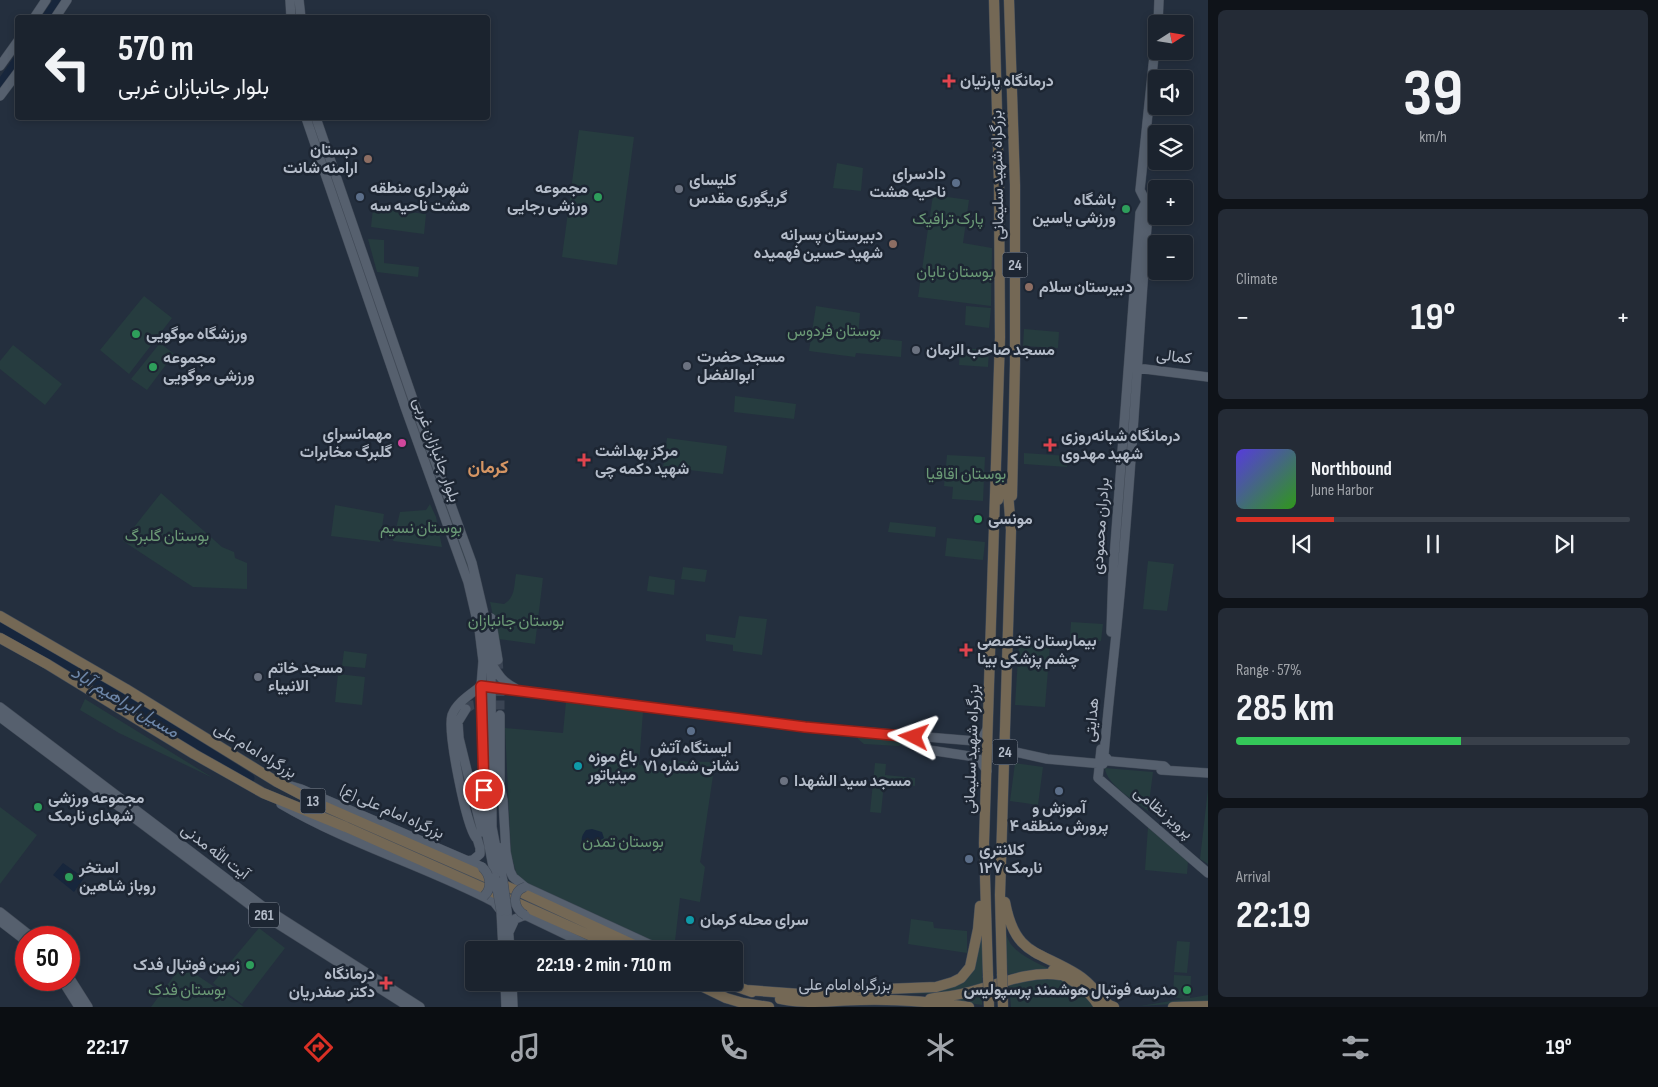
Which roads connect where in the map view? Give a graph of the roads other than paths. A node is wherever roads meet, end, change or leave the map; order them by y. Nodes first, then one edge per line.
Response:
1 (46, 0) edge
2 (67, 0) edge
3 (290, 0) edge
4 (299, 0) edge
5 (994, 0) edge
6 (1009, 0) edge
7 (1159, 0) edge
8 (36, 15) edge
9 (57, 15) edge
10 (291, 15) edge
11 (301, 15) edge
12 (1158, 15) edge
13 (15, 45) edge
14 (1154, 60) edge
15 (0, 66) edge
16 (15, 76) edge
17 (0, 96) edge
18 (307, 120) edge
19 (317, 120) edge
20 (1146, 202) junction
21 (1138, 351) junction
22 (1137, 368) junction
23 (1149, 370) junction
24 (1208, 377) edge
25 (1124, 416) junction
26 (1134, 417) junction
27 (997, 439) junction
28 (1013, 440) junction
29 (1010, 530) junction
30 (993, 533) junction
31 (472, 563) junction
32 (0, 616) edge
33 (0, 638) edge
34 (1112, 649) junction
35 (494, 660) junction
36 (481, 686) junction
37 (491, 686) junction
38 (520, 690) junction
39 (0, 708) edge
40 (466, 709) dead end
41 (500, 715) tunnel mouth
42 (0, 717) edge
43 (988, 724) junction
44 (491, 734) junction
45 (906, 736) junction
46 (941, 738) junction
47 (1005, 740) junction
48 (943, 752) junction
49 (1099, 763) junction
50 (1167, 769) junction
51 (987, 771) junction
52 (1208, 773) edge
53 (468, 775) junction
54 (1098, 778) joint
55 (277, 782) junction
56 (500, 786) junction
57 (263, 793) junction
58 (476, 838) junction
59 (488, 846) junction
60 (497, 853) junction
61 (466, 861) junction
62 (1000, 870) junction
63 (1208, 873) edge
64 (984, 876) junction
65 (499, 879) junction
66 (525, 886) junction
67 (232, 888) junction
68 (1000, 895) junction
69 (484, 896) junction
70 (504, 911) junction
71 (0, 912) edge
72 (525, 915) junction
73 (0, 921) edge
74 (18, 926) edge
75 (509, 932) junction
76 (15, 933) edge
77 (503, 941) edge
78 (510, 941) edge
79 (579, 941) edge
80 (603, 941) edge
81 (626, 941) edge
82 (643, 941) edge
83 (1066, 976) junction
84 (743, 989) edge
85 (746, 990) junction
86 (69, 991) edge
87 (78, 991) edge
88 (505, 991) edge
89 (512, 991) edge
90 (710, 991) edge
91 (918, 1001) junction
92 (746, 1005) edge
93 (79, 1007) edge
94 (88, 1007) edge
95 (409, 1007) edge
96 (420, 1007) edge
97 (506, 1007) edge
98 (513, 1007) edge
99 (769, 1007) edge
100 (969, 1007) edge
101 (989, 1007) edge
102 (1003, 1007) edge
103 (1098, 1007) edge
104 (1114, 1007) edge
105 (1173, 1007) edge
106 (1207, 1007) edge

1 - 8 main road
2 - 9 main road
3 - 10 main road
4 - 11 main road
5 - 27 highway, بزرگراه شهید سلیمانی / 24
6 - 28 highway, بزرگراه شهید سلیمانی / 24
7 - 12 main road
13 - 15 main road
14 - 20 main road, برادران محمودی
16 - 17 main road
18 - 36 main road, بلوار جانبازان غربی
19 - 31 main road, بلوار جانبازان غربی
20 - 21 main road, برادران محمودی
20 - 25 main road, برادران محمودی
21 - 22 main road, برادران محمودی
21 - 23 main road
22 - 23 main road, کمالی
22 - 26 main road, برادران محمودی
23 - 24 main road, کمالی
25 - 26 main road
25 - 34 main road, برادران محمودی
26 - 34 main road, برادران محمودی
27 - 28 highway
27 - 30 highway, بزرگراه شهید سلیمانی / 24
28 - 29 highway, بزرگراه شهید سلیمانی / 24
29 - 30 highway
29 - 47 highway, 24
30 - 43 highway, بزرگراه شهید سلیمانی / 24
31 - 35 main road, بلوار جانبازان غربی
31 - 35 main road
32 - 55 highway, بزرگراه امام علی / 13
33 - 57 highway, بزرگراه امام علی / 13
34 - 49 main road, برادران محمودی
34 - 50 main road, هدایتی
35 - 37 main road, بلوار جانبازان غربی
35 - 38 main road
36 - 37 main road
36 - 58 main road
36 - 59 main road, بلوار جانبازان غربی
37 - 38 main road
37 - 44 main road, بلوار جانبازان غربی
38 - 44 main road
38 - 45 main road
39 - 67 main road, آیت الله مدنی / 261
40 - 53 main road
41 - 56 main road
42 - 67 main road, 261
43 - 46 main road
43 - 51 highway, بزرگراه شهید سلیمانی / 24
44 - 60 main road, بلوار جانبازان غربی
45 - 46 main road
45 - 48 main road
46 - 48 main road
47 - 49 main road, هدایتی
47 - 62 highway, 24
48 - 51 main road
49 - 50 main road, هدایتی
49 - 54 main road, برادران محمودی
50 - 52 main road, هدایتی
51 - 64 highway, بزرگراه شهید سلیمانی / 24
53 - 58 main road
53 - 59 main road
54 - 63 main road, پرویز نظامی
55 - 61 main road, بزرگراه امام علی (ع)
55 - 81 highway, بزرگراه امام علی / 13
56 - 60 main road, بلوار جانبازان غربی
56 - 66 main road
57 - 69 main road
57 - 80 highway, بزرگراه امام علی / 13
58 - 61 main road
59 - 65 main road, بلوار جانبازان غربی
60 - 65 main road, بلوار جانبازان غربی
61 - 69 main road, بزرگراه امام علی (ع), bridge
62 - 68 highway, 24
62 - 104 highway
64 - 85 highway
64 - 101 highway, بزرگراه شهید سلیمانی / 24, bridge
65 - 70 main road, بلوار جانبازان غربی, bridge
66 - 72 main road, bridge
66 - 82 main road
67 - 95 main road, آیت الله مدنی / 261
67 - 96 main road, آیت الله مدنی / 261
68 - 83 highway
68 - 102 highway, 24, bridge
69 - 70 main road
70 - 75 main road, بلوار جانبازان غربی
70 - 77 main road, بلوار جانبازان غربی
71 - 74 main road
72 - 75 main road
72 - 79 main road
73 - 76 main road
75 - 78 main road, بلوار جانبازان غربی
83 - 91 highway
83 - 103 highway
84 - 85 highway, بزرگراه امام علی
85 - 91 highway, بزرگراه امام علی
86 - 93 main road
87 - 94 main road
88 - 97 main road
89 - 98 main road
90 - 92 highway
91 - 100 highway, بزرگراه امام علی
92 - 99 highway
105 - 106 highway

